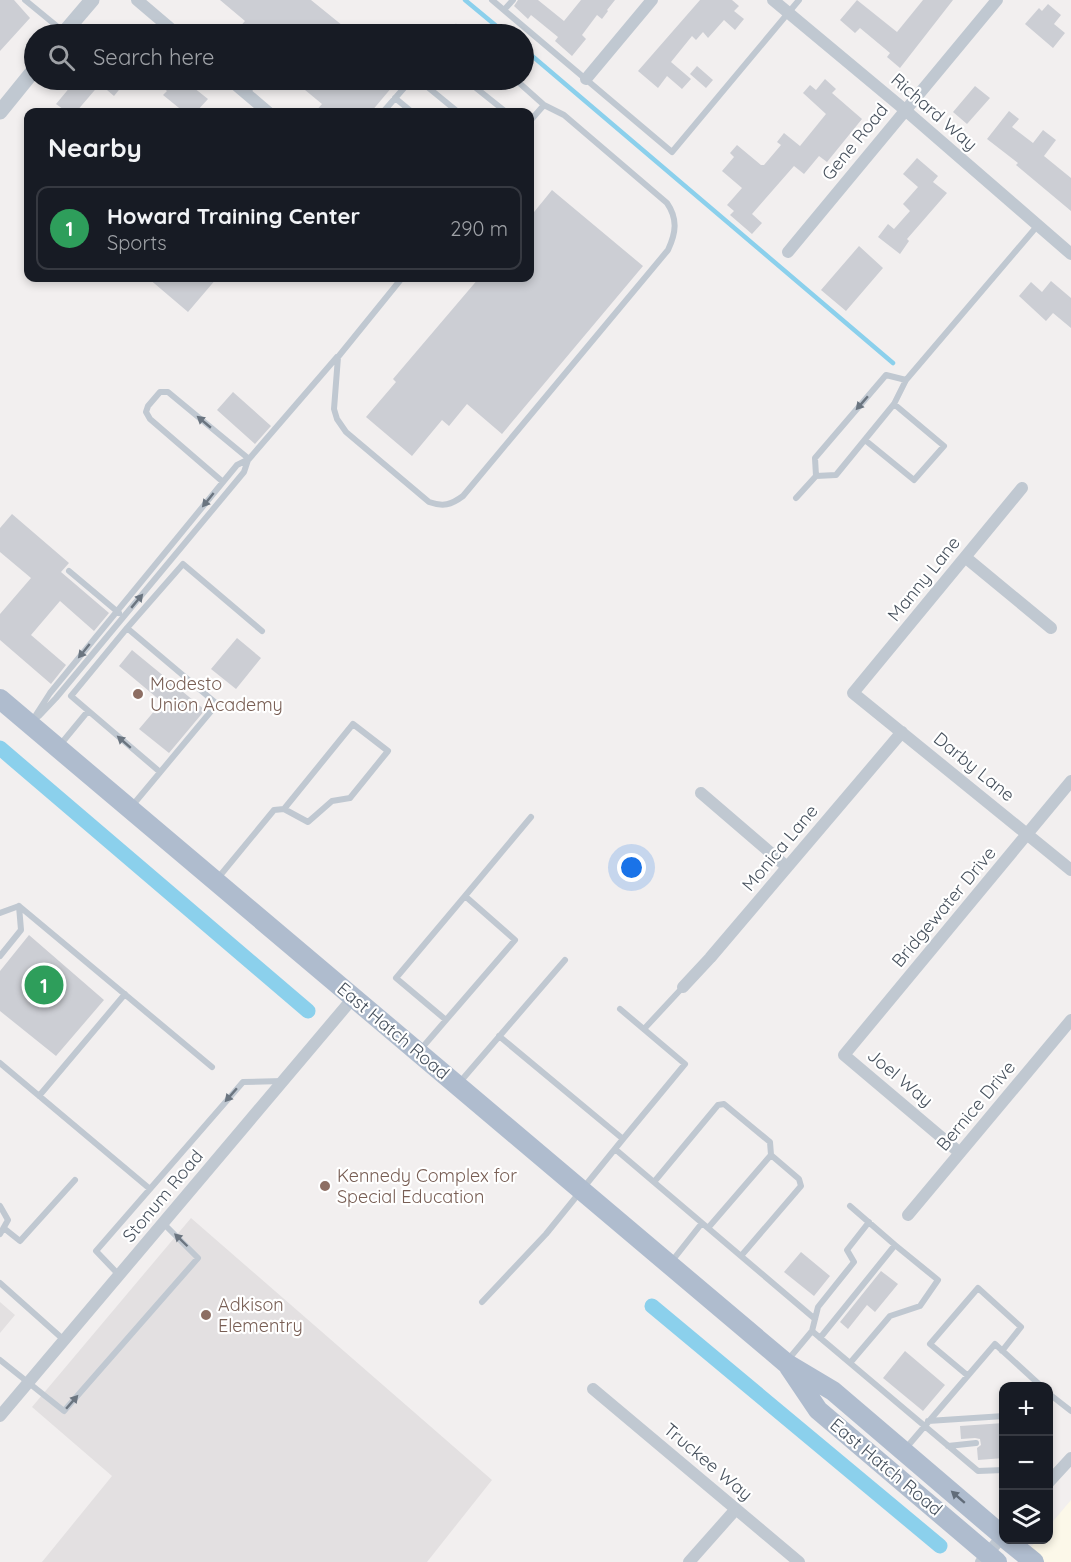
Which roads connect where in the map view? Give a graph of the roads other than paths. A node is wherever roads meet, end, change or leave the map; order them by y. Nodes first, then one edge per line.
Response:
1 (25, 0) edge
2 (92, 0) edge
3 (137, 0) edge
4 (492, 0) edge
5 (513, 0) edge
6 (652, 0) edge
7 (773, 0) edge
8 (799, 0) edge
9 (997, 0) edge
10 (504, 10) junction
11 (788, 13) junction
12 (53, 24) edge
13 (72, 24) edge
14 (165, 24) edge
15 (521, 24) edge
16 (534, 35) edge
17 (586, 79) junction
18 (24, 82) edge
19 (242, 90) edge
20 (249, 90) edge
21 (402, 90) edge
22 (431, 90) edge
23 (478, 90) edge
24 (527, 90) edge
25 (246, 93) junction
26 (395, 98) junction
27 (544, 105) junction
28 (263, 108) edge
29 (386, 108) edge
30 (407, 108) edge
31 (453, 108) edge
32 (501, 108) edge
33 (905, 110) junction
34 (0, 112) edge
35 (534, 117) edge
36 (1038, 225) junction
37 (788, 252) dead end
38 (1071, 254) edge
39 (399, 282) edge
40 (338, 357) junction
41 (906, 380) junction
42 (894, 404) junction
43 (865, 440) junction
44 (249, 459) junction
45 (816, 476) junction
46 (223, 482) junction
47 (1022, 488) dead end
48 (796, 498) dead end
49 (964, 557) junction
50 (69, 571) dead end
51 (117, 611) junction
52 (124, 617) junction
53 (127, 628) junction
54 (1051, 628) dead end
55 (262, 631) dead end
56 (853, 693) joint
57 (0, 699) edge
58 (88, 711) junction
59 (30, 724) junction
60 (902, 732) junction
61 (57, 748) junction
62 (160, 772) junction
63 (1071, 781) edge
64 (701, 793) dead end
65 (130, 809) junction
66 (284, 809) junction
67 (531, 817) dead end
68 (1028, 834) junction
69 (787, 867) junction
70 (1071, 870) edge
71 (215, 881) junction
72 (465, 897) junction
73 (19, 906) junction
74 (0, 913) edge
75 (0, 956) edge
76 (565, 960) dead end
77 (683, 987) joint
78 (125, 994) junction
79 (354, 998) junction
80 (620, 1009) dead end
81 (446, 1020) junction
82 (1071, 1020) edge
83 (644, 1029) junction
84 (499, 1036) junction
85 (418, 1052) junction
86 (844, 1055) joint
87 (0, 1063) edge
88 (212, 1068) dead end
89 (283, 1081) junction
90 (458, 1085) junction
91 (39, 1096) junction
92 (623, 1139) junction
93 (615, 1149) junction
94 (960, 1152) junction
95 (771, 1155) junction
96 (75, 1180) dead end
97 (654, 1182) junction
98 (150, 1189) junction
99 (582, 1191) junction
100 (0, 1206) edge
101 (850, 1206) dead end
102 (908, 1215) dead end
103 (869, 1222) junction
104 (163, 1223) junction
105 (705, 1225) junction
106 (2, 1231) edge
107 (895, 1245) junction
108 (741, 1256) junction
109 (669, 1264) junction
110 (119, 1275) junction
111 (0, 1283) edge
112 (482, 1302) dead end
113 (815, 1319) junction
114 (812, 1331) junction
115 (820, 1338) junction
116 (64, 1341) junction
117 (1002, 1351) junction
118 (0, 1360) edge
119 (786, 1363) junction
120 (850, 1363) junction
121 (967, 1375) junction
122 (1037, 1382) edge
123 (28, 1383) junction
124 (593, 1389) dead end
125 (1053, 1397) edge
126 (1071, 1411) edge
127 (0, 1416) edge
128 (999, 1416) edge
129 (926, 1423) junction
130 (976, 1443) dead end
131 (948, 1446) junction
132 (904, 1451) junction
133 (1071, 1458) edge
134 (999, 1470) edge
135 (1053, 1478) edge
136 (736, 1509) junction
137 (999, 1533) edge
138 (999, 1544) edge
139 (1012, 1544) edge
140 (989, 1559) edge
141 (689, 1562) edge
142 (799, 1562) edge
143 (1034, 1562) edge

1 - 12 lane
2 - 13 street
3 - 14 street
4 - 10 lane
5 - 10 lane
6 - 17 street
7 - 11 street, Richard Way
8 - 11 lane
9 - 33 street, Gene Road
10 - 15 lane
11 - 17 lane
11 - 33 street, Richard Way
16 - 17 lane
18 - 34 street
19 - 25 street
20 - 25 lane
21 - 26 lane
22 - 31 lane
23 - 32 lane
24 - 27 lane
25 - 28 street
26 - 29 lane
26 - 30 lane
27 - 35 lane
27 - 40 lane
33 - 36 street, Richard Way
33 - 37 street, Gene Road
36 - 38 street, Richard Way
36 - 41 lane
39 - 40 lane
40 - 44 lane
41 - 42 lane
41 -> 45 lane
42 - 43 lane
42 - 43 lane
43 - 45 lane
44 - 46 lane
44 -> 46 lane
52 -> 44 lane
45 - 48 lane
46 -> 51 lane
47 - 49 street, Manny Lane
49 - 54 street
49 - 56 street, Manny Lane
50 - 51 lane
51 - 52 lane
51 -> 59 lane
52 - 59 lane
53 - 55 lane
53 - 58 lane
53 - 62 lane
56 - 60 street, Darby Lane
57 - 59 main road, East Hatch Road
58 - 61 lane
62 -> 58 lane
59 - 61 main road, East Hatch Road
60 - 68 street, Darby Lane
60 - 69 street, Monica Lane
61 - 65 main road, East Hatch Road
62 - 65 lane
63 - 68 street, Bridgewater Drive
64 - 69 street
65 - 71 main road, East Hatch Road
66 - 66 lane
66 - 71 lane
67 - 72 lane
68 - 70 street, Darby Lane
68 - 86 street, Bridgewater Drive
69 - 77 street, Monica Lane
71 - 79 main road, East Hatch Road
72 - 81 lane
72 - 81 lane
73 - 74 lane
73 - 75 lane
73 - 78 lane
76 - 84 lane
77 - 83 lane
78 - 88 lane
78 - 91 lane
79 - 85 main road, East Hatch Road
79 - 89 street, Stonum Road
80 - 83 lane
81 - 85 lane
82 - 94 street, Bernice Drive
83 - 92 lane
84 - 90 lane
84 - 92 lane
85 - 90 main road, East Hatch Road
86 - 94 street, Joel Way
87 - 91 lane
89 -> 98 lane
89 - 104 street, Stonum Road
90 - 99 main road, East Hatch Road
91 - 98 lane
92 - 93 lane
93 - 97 lane
93 - 99 lane
94 - 102 street, Bernice Drive
95 - 97 lane
95 - 105 lane
95 - 108 lane
96 - 106 lane
97 - 105 lane
98 - 110 lane
99 - 109 main road, East Hatch Road
99 - 112 lane
100 - 106 lane
101 - 103 lane
103 - 107 lane
103 - 113 lane
104 - 110 street, Stonum Road
123 -> 104 lane
105 - 108 lane
105 - 109 lane
107 - 115 lane
107 - 120 lane
108 - 113 lane
109 - 119 main road, East Hatch Road
110 - 116 street, Stonum Road
111 - 116 lane
113 - 114 lane
114 - 115 lane
114 - 119 lane
115 - 120 lane
116 - 123 street, Stonum Road
117 - 121 lane
117 - 121 lane
117 - 122 lane
118 - 123 lane
119 - 132 main road, East Hatch Road
119 - 140 main road, East Hatch Road
120 - 129 lane
121 - 129 lane
123 - 127 street, Stonum Road
124 - 136 street, Truckee Way
125 - 126 lane
128 - 129 lane
129 - 131 lane
129 - 132 lane
130 - 131 lane
131 - 134 lane
137 -> 132 main road, East Hatch Road
133 - 135 street
136 - 141 street
136 - 142 street, Truckee Way
138 - 140 street
139 - 143 main road, East Hatch Road

